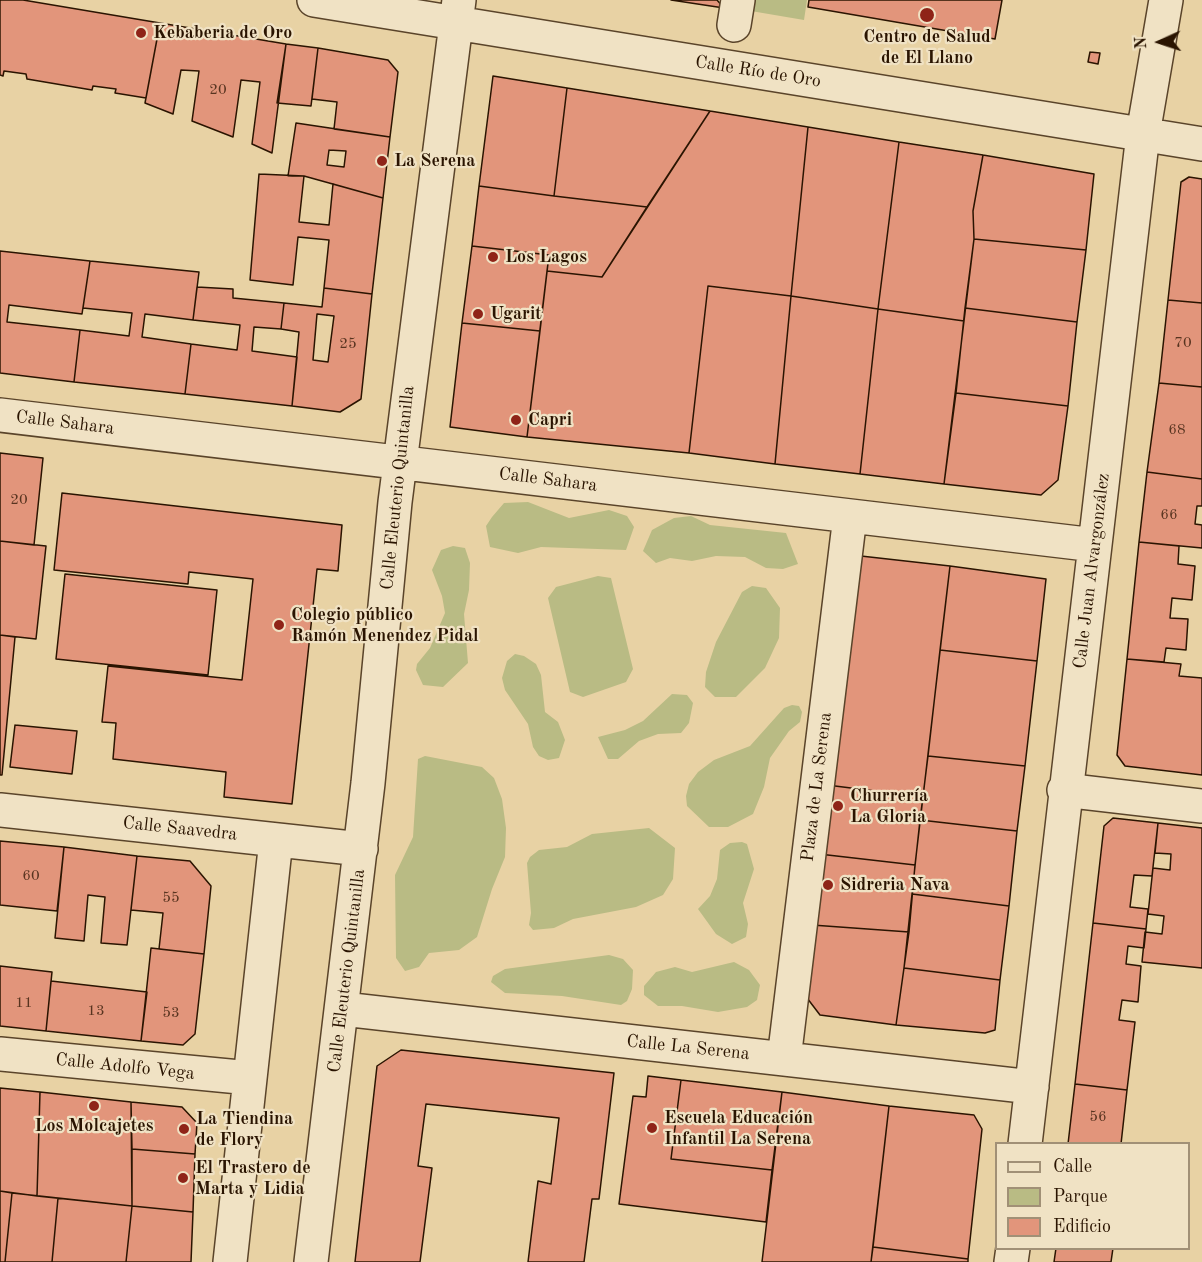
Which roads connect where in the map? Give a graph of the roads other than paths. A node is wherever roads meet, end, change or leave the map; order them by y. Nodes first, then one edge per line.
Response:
1 (314, 0) edge
2 (1166, 0) edge
3 (457, 11) edge
4 (1143, 134) junction
5 (1202, 144) edge
6 (0, 415) edge
7 (400, 464) junction
8 (850, 516) junction
9 (1095, 545) junction
10 (1065, 790) junction
11 (1202, 806) edge
12 (0, 810) edge
13 (276, 840) junction
14 (361, 849) junction
15 (343, 1009) junction
16 (0, 1054) edge
17 (784, 1059) junction
18 (250, 1078) junction
19 (1032, 1087) junction
20 (1025, 1142) edge
21 (230, 1262) edge
22 (311, 1262) edge

1 - 3 street, Calle Río de Oro
2 - 4 street, Calle Juan Alvargonzález
3 - 4 street, Calle Río de Oro
3 - 7 street, Calle Eleuterio Quintanilla
4 - 5 street, Calle Río de Oro
4 - 9 street, Calle Juan Alvargonzález
6 - 7 street, Calle Sahara
7 - 8 street, Calle Sahara
7 - 14 street, Calle Eleuterio Quintanilla
8 - 9 street, Calle Sahara
8 - 17 street, Plaza de La Serena
9 - 10 street, Calle Juan Alvargonzález
10 - 11 street
10 - 19 street, Calle Juan Alvargonzález
12 - 13 street, Calle Saavedra
13 - 14 street, Calle Saavedra
13 - 18 street
14 - 15 street, Calle Eleuterio Quintanilla
15 - 17 street, Calle La Serena
15 - 22 street, Calle Eleuterio Quintanilla
16 - 18 street, Calle Adolfo Vega
17 - 19 street, Calle La Serena
18 - 21 street
19 - 20 street, Calle Juan Alvargonzález

